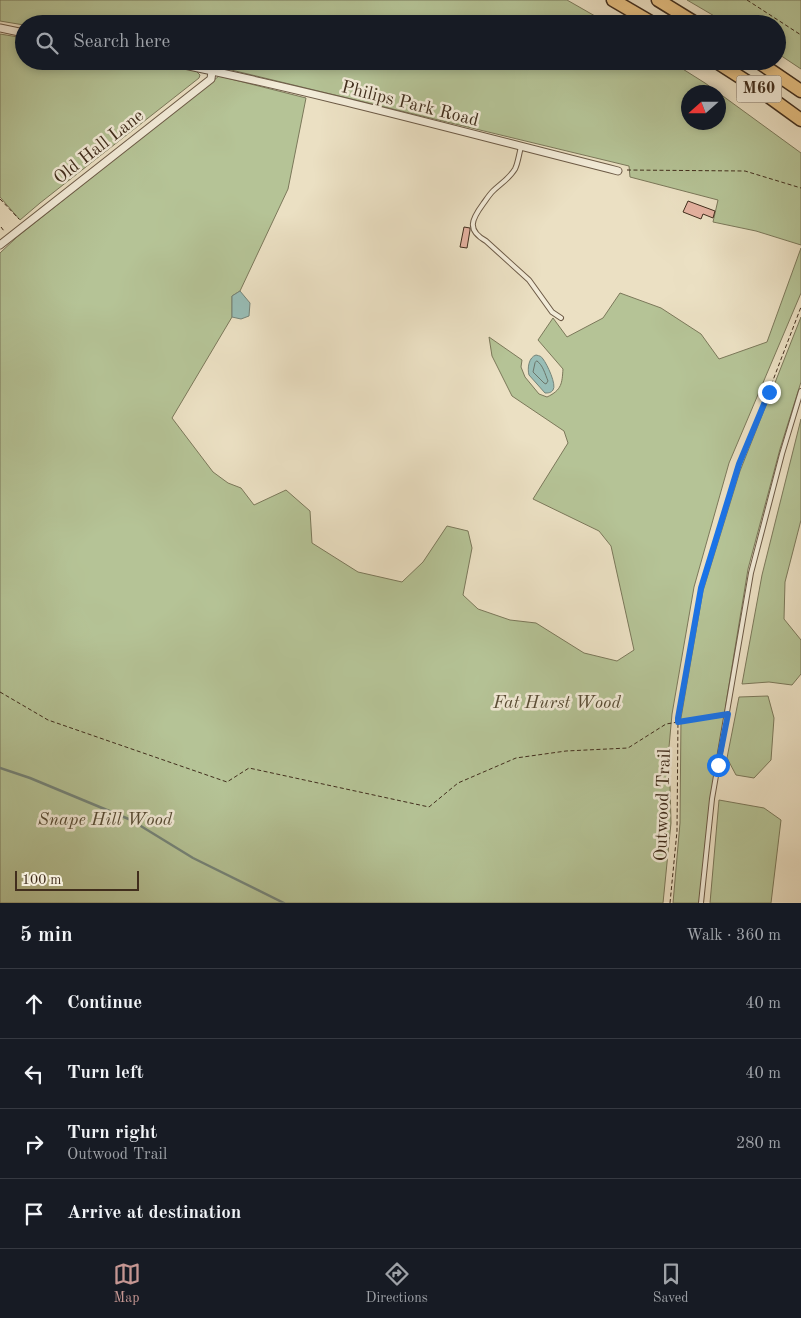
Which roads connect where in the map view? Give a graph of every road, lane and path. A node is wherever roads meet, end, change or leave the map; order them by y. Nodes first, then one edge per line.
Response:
1 (613, 0) edge
2 (658, 0) edge
3 (747, 0) edge
4 (639, 15) edge
5 (682, 15) edge
6 (770, 15) edge
7 (786, 26) edge
8 (0, 28) edge
9 (15, 31) edge
10 (801, 36) edge
11 (207, 70) edge
12 (729, 70) edge
13 (770, 70) edge
14 (212, 71) junction
15 (801, 91) edge
16 (801, 120) edge
17 (521, 147) junction
18 (618, 171) joint
19 (801, 188) edge
20 (0, 199) edge
21 (24, 225) junction
22 (0, 246) edge
23 (801, 308) edge
24 (561, 318) dead end
25 (801, 392) edge
26 (0, 692) edge
27 (728, 714) junction
28 (678, 722) junction
29 (670, 903) edge
30 (701, 903) edge

1 - 4 highway
2 - 5 highway
3 - 6 path
7 - 10 path
8 - 9 street
11 - 14 street, Philips Park Road
12 - 16 highway, M60
13 - 15 highway, M60
14 - 17 street, Philips Park Road
14 - 21 street, Old Hall Lane
17 - 18 street, Philips Park Road
17 - 24 lane
18 - 19 path
20 - 21 path
21 - 22 street, Old Hall Lane
23 - 28 path, Outwood Trail
25 - 27 lane
26 - 28 path
27 - 28 path
27 - 30 lane
28 - 29 path, Outwood Trail

